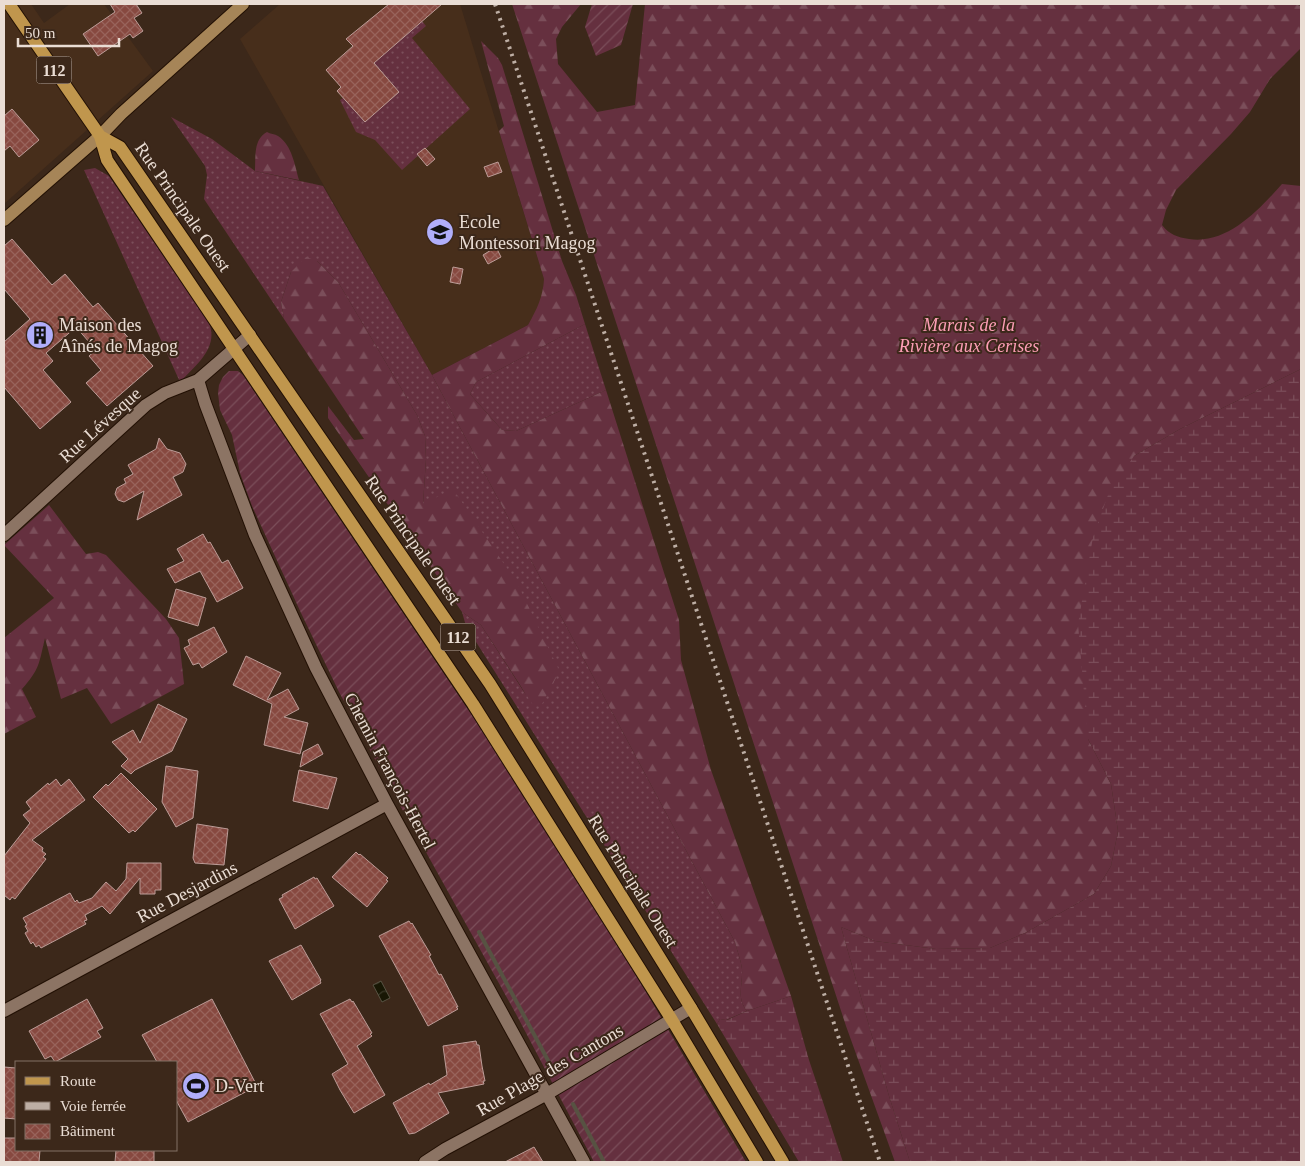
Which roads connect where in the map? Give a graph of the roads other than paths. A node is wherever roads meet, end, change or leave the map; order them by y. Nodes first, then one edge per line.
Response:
1 (9, 4) edge
2 (243, 4) edge
3 (100, 136) junction
4 (4, 220) edge
5 (250, 335) junction
6 (234, 348) junction
7 (198, 380) junction
8 (4, 535) edge
9 (387, 804) junction
10 (691, 1008) junction
11 (4, 1011) edge
12 (672, 1020) junction
13 (547, 1094) junction
14 (426, 1162) edge
15 (584, 1162) edge
16 (757, 1162) edge
17 (783, 1162) edge

1 - 3 main road, Rue Principale Ouest / 112
2 - 3 street
3 - 4 street
3 - 5 main road, Rue Principale Ouest / 112
3 - 6 main road, Rue Principale Ouest / 112
5 - 6 street, Rue Lévesque
5 - 10 main road, Rue Principale Ouest / 112
6 - 7 street, Rue Lévesque
6 - 12 main road, Rue Principale Ouest / 112
7 - 8 street, Rue Lévesque
7 - 9 street, Chemin François-Hertel
9 - 11 street, Rue Desjardins
9 - 13 street, Chemin François-Hertel
10 - 12 street, Rue Plage des Cantons
10 - 17 main road, Rue Principale Ouest / 112
12 - 13 street, Rue Plage des Cantons
12 - 16 main road, Rue Principale Ouest / 112
13 - 14 street, Rue Plage des Cantons
13 - 15 street, Chemin François-Hertel

